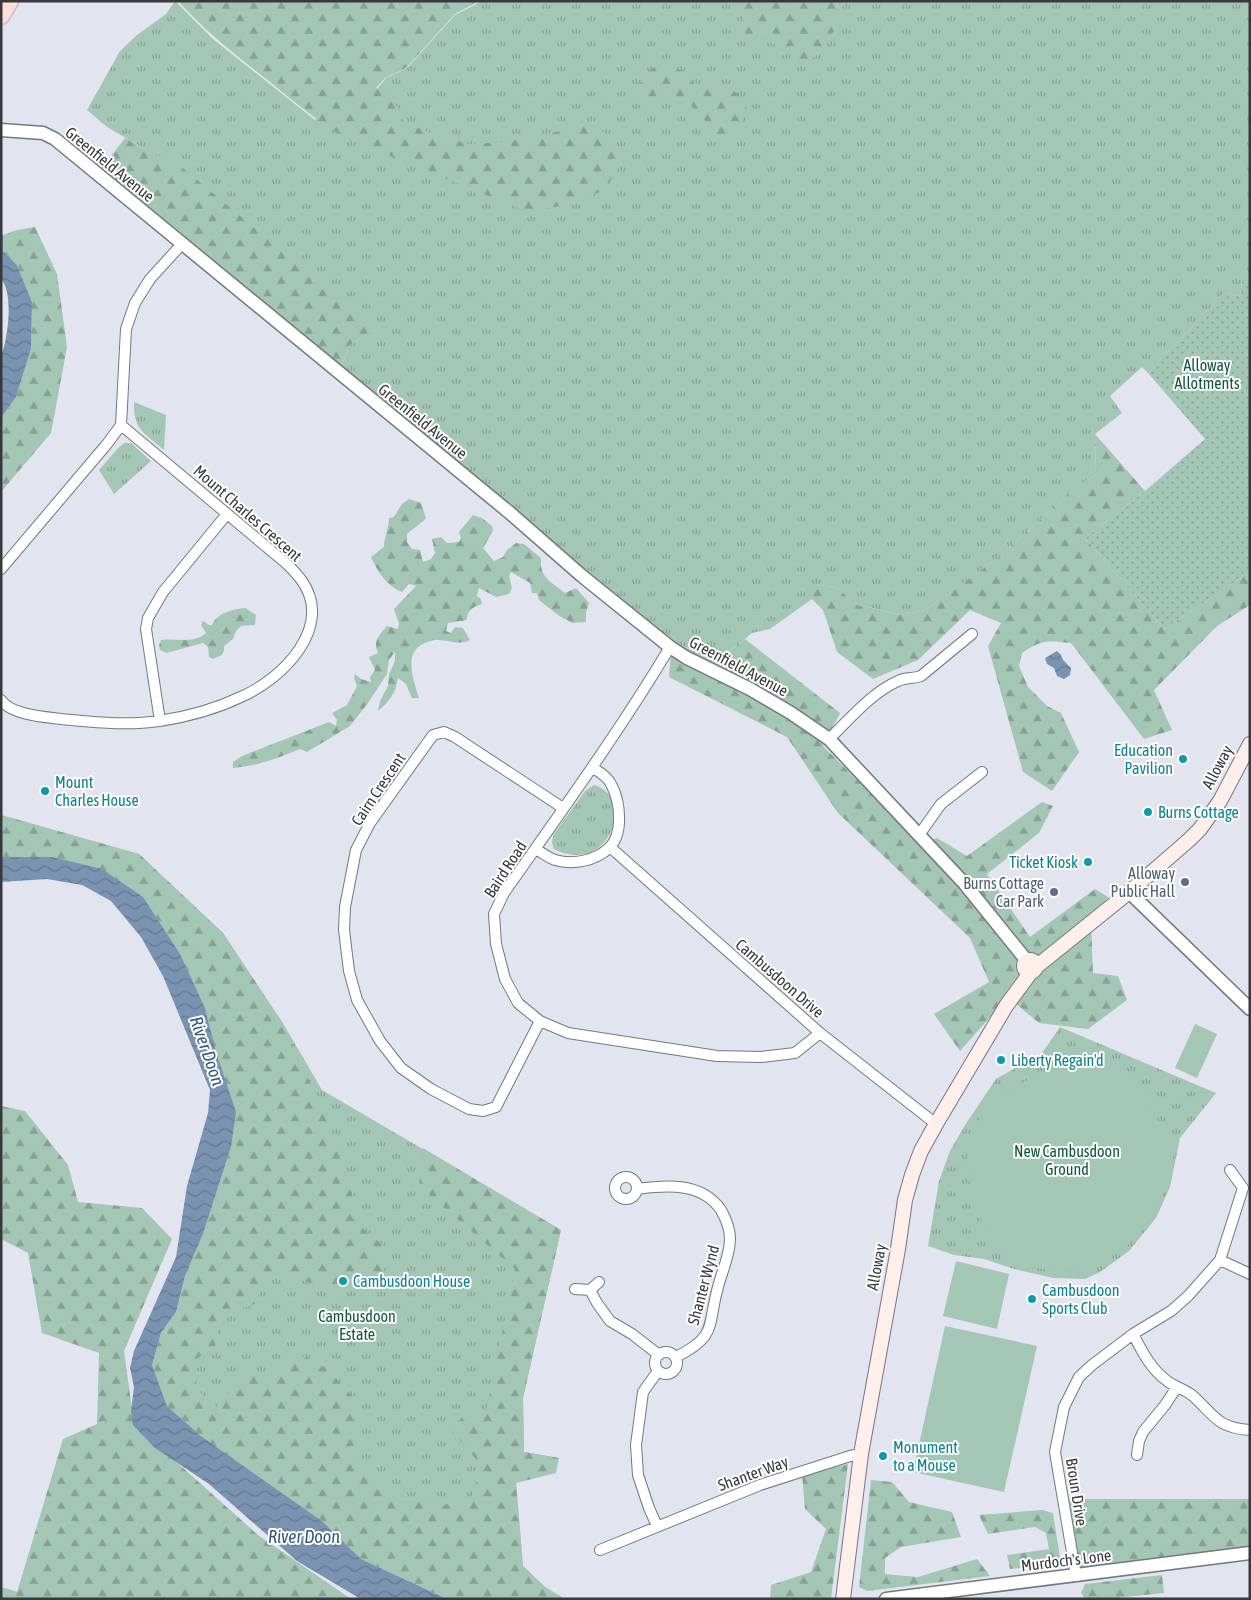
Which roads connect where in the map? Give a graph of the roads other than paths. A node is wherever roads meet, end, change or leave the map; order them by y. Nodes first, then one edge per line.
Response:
1 (10, 1) edge
2 (1, 16) edge
3 (1, 130) edge
4 (182, 244) junction
5 (120, 424) junction
6 (227, 514) junction
7 (1, 569) edge
8 (972, 634) dead end
9 (670, 647) junction
10 (1, 700) edge
11 (160, 721) junction
12 (829, 739) junction
13 (1250, 744) edge
14 (593, 768) junction
15 (982, 772) dead end
16 (563, 808) junction
17 (920, 835) junction
18 (610, 847) junction
19 (535, 849) junction
20 (1129, 892) junction
21 (1032, 967) junction
22 (1250, 1009) edge
23 (540, 1021) junction
24 (820, 1033) junction
25 (936, 1124) junction
26 (1230, 1170) dead end
27 (1246, 1187) edge
28 (637, 1189) dead end
29 (1220, 1260) junction
30 (1250, 1274) edge
31 (599, 1282) dead end
32 (574, 1289) dead end
33 (590, 1290) junction
34 (1133, 1334) junction
35 (659, 1355) junction
36 (676, 1357) junction
37 (658, 1371) junction
38 (1177, 1387) junction
39 (1250, 1430) edge
40 (861, 1454) junction
41 (1137, 1455) dead end
42 (657, 1526) junction
43 (600, 1550) dead end
44 (1250, 1552) edge
45 (1076, 1576) junction
46 (843, 1599) edge
47 (886, 1599) edge

1 - 2 main road
3 - 4 street, Greenfield Avenue
4 - 5 street
4 - 9 street, Greenfield Avenue
5 - 6 street, Mount Charles Crescent
5 - 7 street
6 - 11 street
6 - 11 street, Mount Charles Crescent
8 - 12 street
9 - 12 street, Greenfield Avenue
9 - 14 street, Baird Road
10 - 11 street, Mount Charles Crescent
12 - 17 street, Greenfield Avenue
13 - 20 main road, Alloway
14 - 16 street, Baird Road
14 - 18 street
15 - 17 street
16 - 19 street, Baird Road
16 - 23 street, Cairn Crescent
17 - 21 street, Greenfield Avenue
18 - 19 street
18 - 24 street, Cambusdoon Drive
19 - 23 street, Baird Road
20 - 21 main road, Alloway
20 - 22 street
21 - 25 main road, Alloway
23 - 24 street, Baird Road
24 - 25 street, Cambusdoon Drive
25 - 40 main road, Alloway
26 - 27 street, Broun Drive
27 - 29 street, Broun Drive
28 - 36 street, Shanter Wynd
29 - 30 street
29 - 34 street, Broun Drive
31 - 33 street
32 - 33 street
33 - 35 street
34 - 38 street
34 - 45 street, Broun Drive
35 - 36 street
35 - 37 street
36 - 37 street
37 - 42 street
38 - 39 street
38 - 41 street
40 - 42 street, Shanter Way
40 - 46 main road, Alloway
42 - 43 street, Shanter Way
44 - 45 street, Murdoch's Lone
45 - 47 street, Murdoch's Lone

